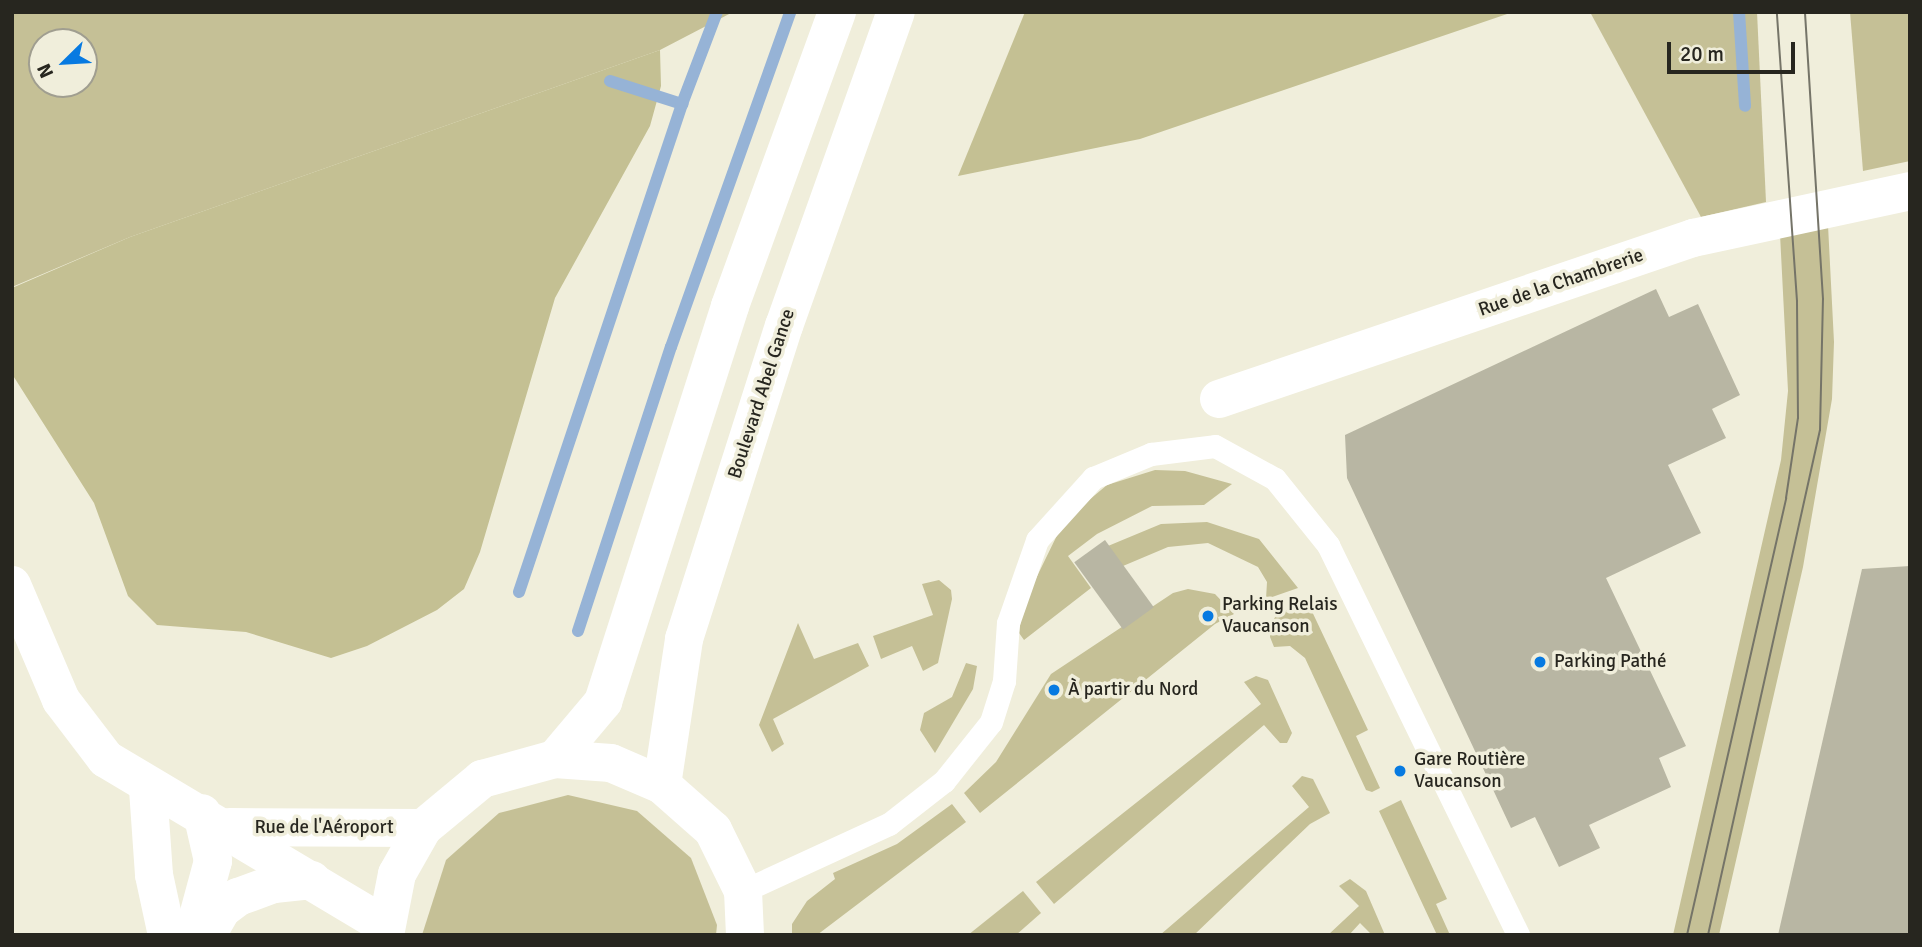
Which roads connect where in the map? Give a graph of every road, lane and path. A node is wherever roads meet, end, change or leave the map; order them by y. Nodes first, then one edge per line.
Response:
1 (837, 12) edge
2 (896, 12) edge
3 (1910, 191) edge
4 (1220, 399) dead end
5 (12, 585) edge
6 (555, 759) junction
7 (662, 785) junction
8 (148, 789) junction
9 (214, 820) junction
10 (424, 828) junction
11 (312, 880) junction
12 (743, 891) junction
13 (384, 930) edge
14 (167, 935) edge
15 (193, 935) edge
16 (207, 935) edge
17 (745, 935) edge
18 (1518, 935) edge

1 - 6 main road
2 - 7 main road, Boulevard Abel Gance
3 - 4 main road, Rue de la Chambrerie
5 - 8 main road, Rue de l'Aéroport
6 - 7 main road
6 - 10 main road
7 - 12 main road
8 - 9 main road, Rue de l'Aéroport
8 - 14 main road
9 - 10 main road, Rue de l'Aéroport
9 - 11 main road, Rue de l'Aéroport
9 - 15 main road
10 - 13 main road
11 - 13 main road, Rue de l'Aéroport
11 - 16 main road
12 - 17 main road
12 - 18 lane

